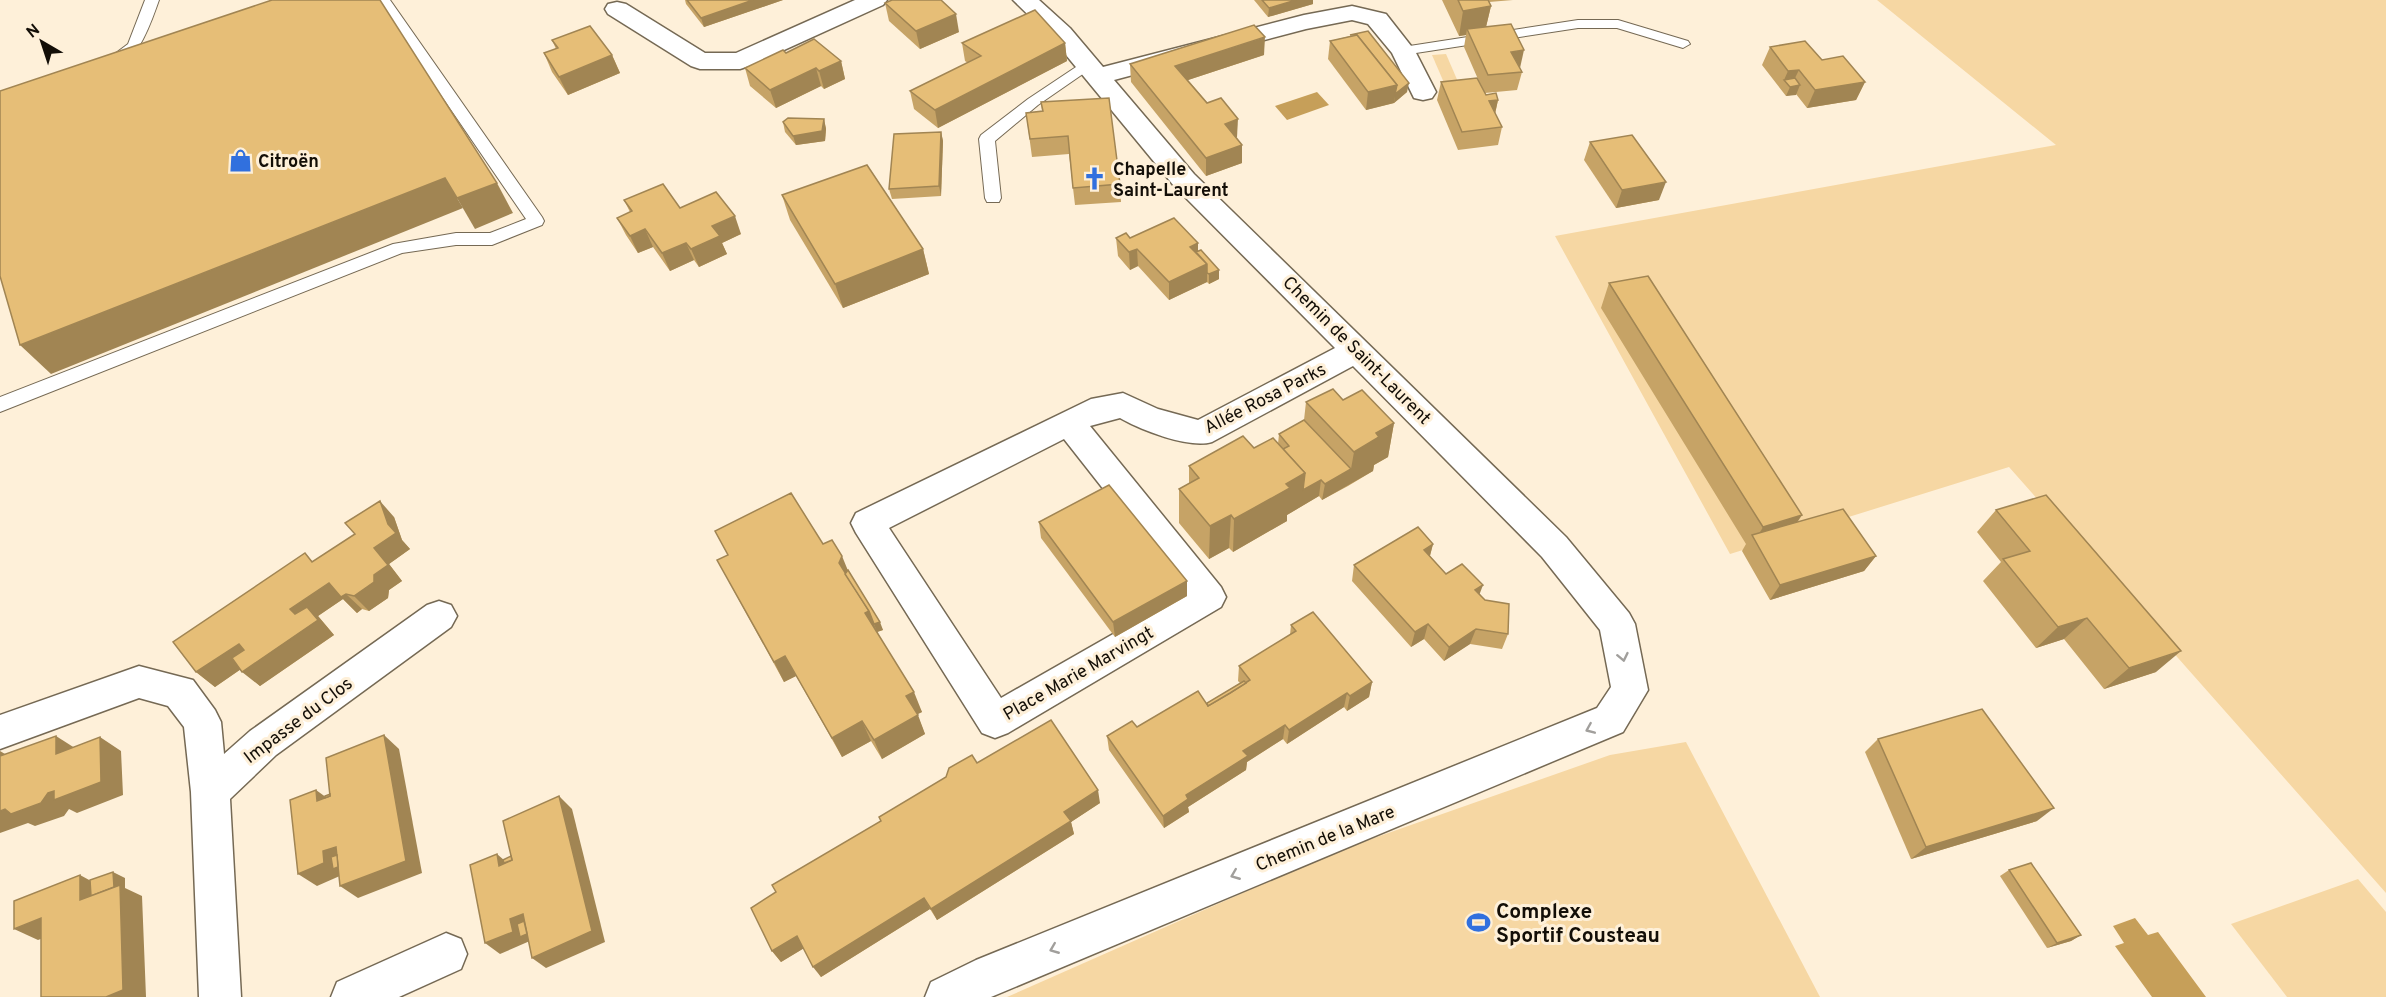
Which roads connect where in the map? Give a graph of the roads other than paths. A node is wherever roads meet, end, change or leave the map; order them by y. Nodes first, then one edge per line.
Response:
1 (152, 0) edge
2 (383, 0) edge
3 (875, 0) edge
4 (1025, 0) edge
5 (617, 9) dead end
6 (1683, 44) dead end
7 (134, 46) junction
8 (154, 48) edge
9 (1403, 51) junction
10 (1093, 70) junction
11 (101, 71) edge
12 (1423, 92) dead end
13 (993, 198) dead end
14 (1357, 350) junction
15 (0, 405) edge
16 (1069, 422) junction
17 (439, 616) dead end
18 (1617, 624) joint
19 (0, 732) edge
20 (210, 792) junction
21 (446, 954) dead end
22 (220, 997) edge
23 (352, 997) edge
24 (946, 997) edge

1 - 7 lane
2 - 15 lane
3 - 5 street
4 - 10 street, Chemin de Saint-Laurent
6 - 9 lane
7 - 8 lane
7 - 11 lane
9 - 10 street
9 - 12 street
10 - 13 lane
10 - 14 street, Chemin de Saint-Laurent
14 - 16 street, Allée Rosa Parks
14 - 18 street, Chemin de Saint-Laurent
16 - 16 street, Place Marie Marvingt
17 - 20 street, Impasse du Clos
18 -> 24 street, Chemin de la Mare
19 - 20 street
20 - 22 street
21 - 23 street

